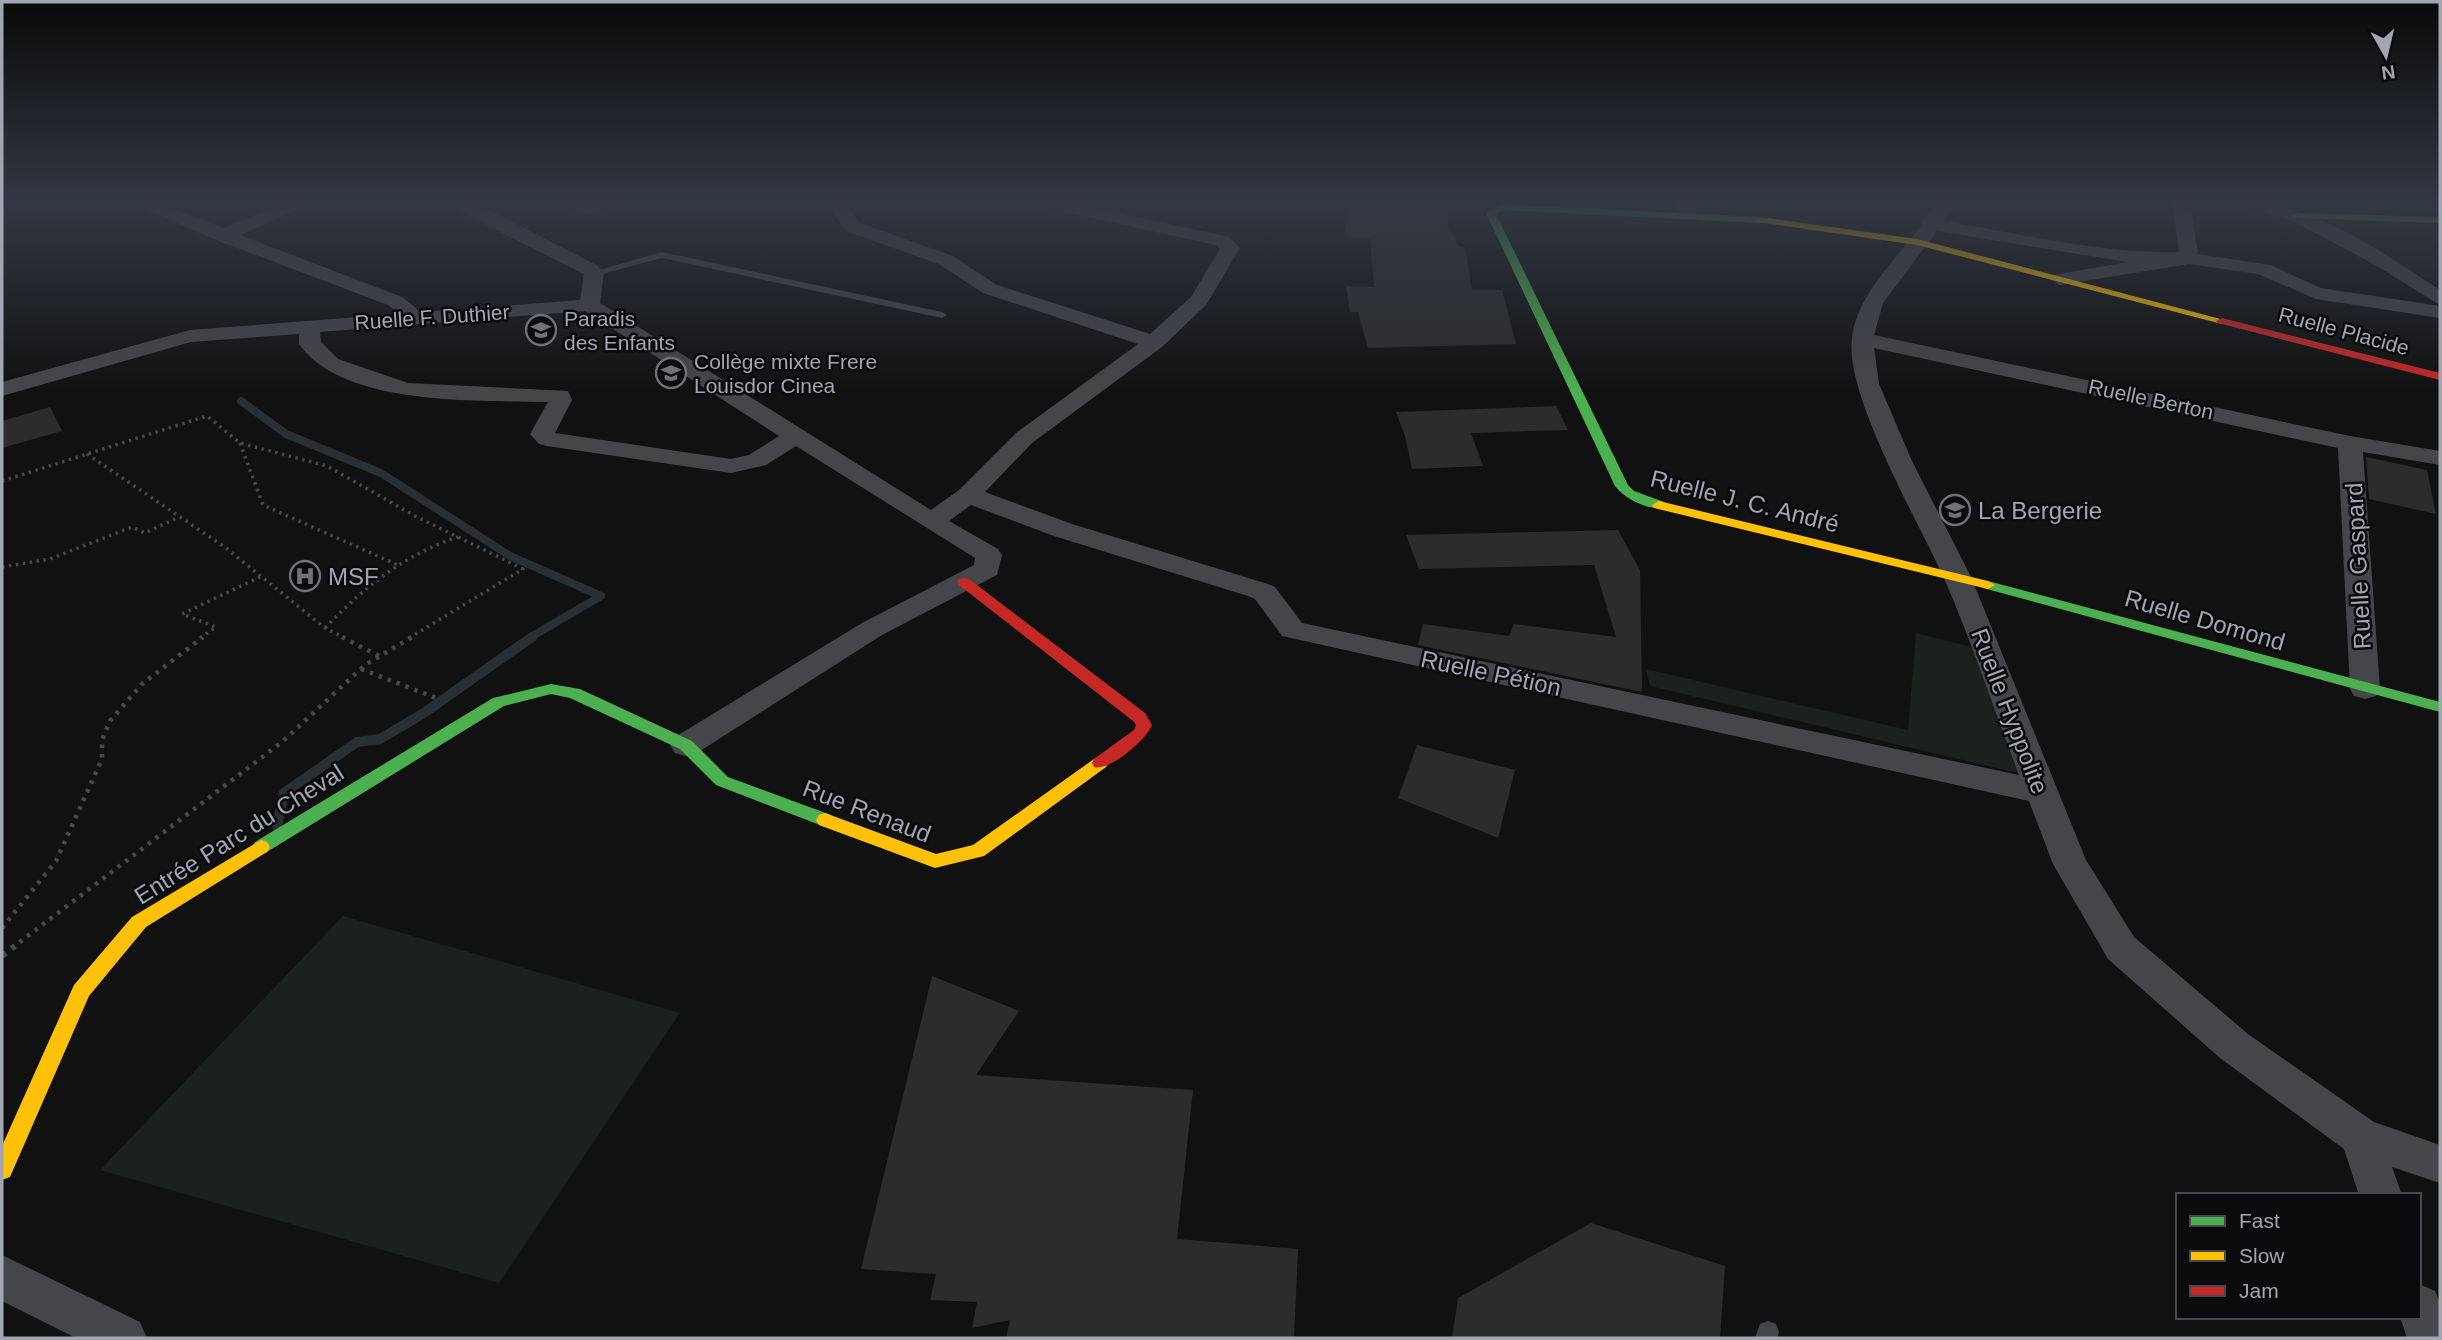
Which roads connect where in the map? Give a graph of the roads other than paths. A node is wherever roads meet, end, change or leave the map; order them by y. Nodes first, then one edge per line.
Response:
1 (295, 264) edge
2 (576, 264) edge
3 (630, 264) edge
4 (701, 264) edge
5 (951, 264) edge
6 (1221, 264) edge
7 (1515, 264) edge
8 (1901, 264) edge
9 (2014, 264) edge
10 (2155, 264) edge
11 (2226, 264) edge
12 (2386, 264) edge
13 (594, 273) junction
14 (2060, 279) junction
15 (2440, 299) edge
16 (589, 305) junction
17 (2440, 312) edge
18 (942, 316) dead end
19 (415, 317) junction
20 (309, 326) junction
21 (1862, 339) junction
22 (1154, 342) junction
23 (2440, 377) edge
24 (2, 389) edge
25 (796, 436) junction
26 (2350, 443) junction
27 (2440, 458) edge
28 (968, 495) junction
29 (932, 522) junction
30 (1957, 577) junction
31 (964, 582) junction
32 (2365, 689) junction
33 (499, 702) joint
34 (2440, 707) edge
35 (686, 744) junction
36 (2042, 792) junction
37 (2361, 1137) junction
38 (2440, 1164) edge
39 (2, 1170) edge
40 (2380, 1193) edge
41 (2, 1277) edge
42 (2421, 1313) edge
43 (124, 1338) edge
44 (2430, 1338) edge

1 - 19 street
2 - 13 street
3 - 13 lane
4 - 18 lane
5 - 22 street
6 - 22 street
7 - 30 street, Ruelle J. C. André
8 - 21 street, Ruelle Hyppolite
9 - 14 street, Ruelle Placide
10 - 14 street
11 - 17 street
12 - 15 street
13 - 16 street
14 - 23 street, Ruelle Placide
16 - 19 street, Ruelle F. Duthier
16 - 25 street
19 - 20 street, Ruelle F. Duthier
20 - 24 street, Ruelle F. Duthier
20 - 25 street
21 - 26 street, Ruelle Berton
21 - 30 street, Ruelle Hyppolite
22 - 28 street
25 - 29 street
26 - 27 street, Ruelle Berton
26 - 32 street, Ruelle Gaspard
28 - 29 street
28 - 36 street, Ruelle Pétion
29 - 31 street
30 - 32 street, Ruelle Domond
30 - 36 street, Ruelle Hyppolite
31 - 35 street
31 - 35 street, Rue Renaud
32 - 34 street, Ruelle Domond
33 - 35 street, Rue Renaud
33 - 39 street, Entrée Parc du Cheval
36 - 37 street, Ruelle Hyppolite
37 - 38 street, Ruelle Hyppolite
37 - 40 street
41 - 43 street
42 - 44 street

